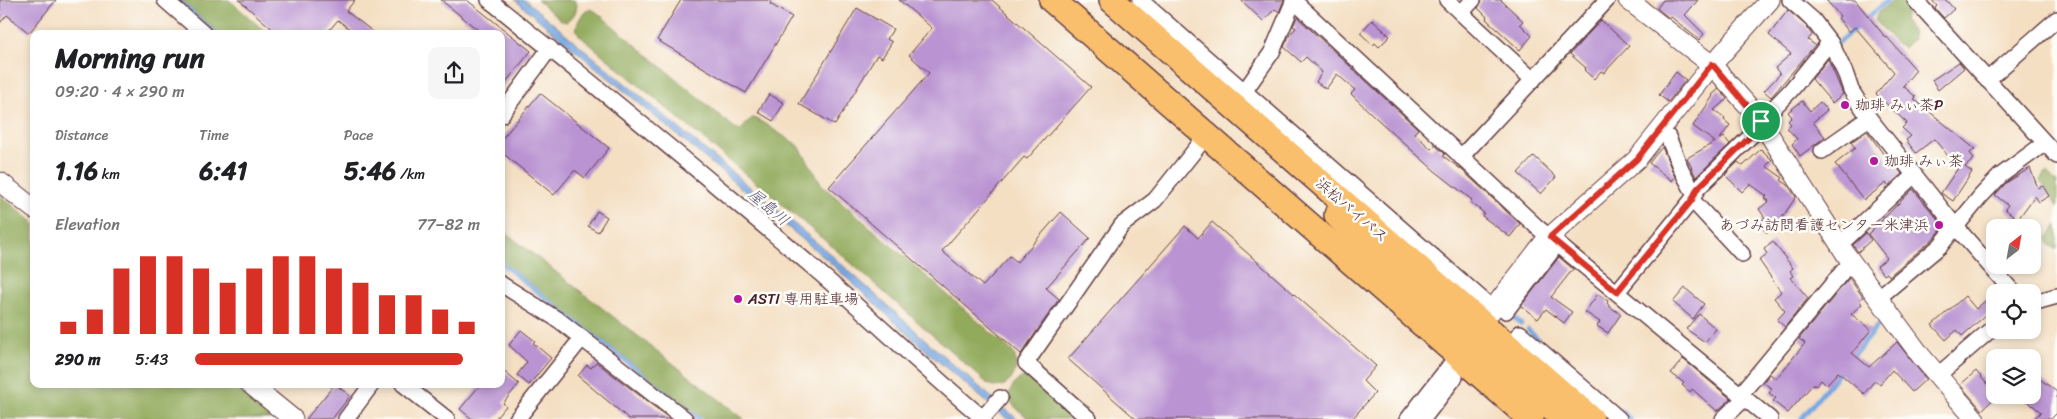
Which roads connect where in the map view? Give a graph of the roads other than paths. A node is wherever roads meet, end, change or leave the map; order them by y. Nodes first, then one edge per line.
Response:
1 (165, 0) edge
2 (489, 0) edge
3 (1052, 0) edge
4 (1112, 0) edge
5 (1140, 0) edge
6 (1293, 0) edge
7 (1447, 0) edge
8 (1472, 0) edge
9 (1607, 0) edge
10 (1628, 0) edge
11 (1770, 0) edge
12 (1790, 0) edge
13 (1914, 0) edge
14 (1461, 13) junction
15 (2057, 19) edge
16 (199, 30) edge
17 (1830, 42) junction
18 (550, 48) junction
19 (1712, 64) junction
20 (1533, 80) junction
21 (1987, 80) junction
22 (1239, 99) junction
23 (505, 110) edge
24 (1870, 118) junction
25 (1762, 123) junction
26 (1660, 131) junction
27 (1207, 135) junction
28 (2045, 143) junction
29 (1822, 151) dead end
30 (2057, 156) edge
31 (1461, 157) junction
32 (1914, 175) junction
33 (0, 182) edge
34 (1693, 197) junction
35 (30, 206) edge
36 (1956, 227) junction
37 (1554, 240) junction
38 (1838, 244) junction
39 (1742, 254) dead end
40 (1852, 263) junction
41 (2006, 284) edge
42 (505, 286) edge
43 (1617, 292) junction
44 (2057, 296) edge
45 (1878, 298) junction
46 (2041, 300) edge
47 (1986, 334) edge
48 (1476, 336) junction
49 (582, 338) junction
50 (1508, 346) junction
51 (1937, 376) junction
52 (255, 388) edge
53 (369, 388) edge
54 (408, 388) edge
55 (1743, 396) junction
56 (1000, 398) dead end
57 (984, 417) edge
58 (521, 418) edge
59 (293, 419) edge
60 (346, 419) edge
61 (447, 419) edge
62 (685, 419) edge
63 (1090, 419) edge
64 (1408, 419) edge
65 (1423, 419) edge
66 (1531, 419) edge
67 (1564, 419) edge
68 (1591, 419) edge
69 (1619, 419) edge
70 (1723, 419) edge
71 (1770, 419) edge
72 (1975, 419) edge

1 - 16 street
2 - 18 street
3 - 27 highway, 浜松バイパス
4 - 22 highway, 浜松バイパス
5 - 22 street
6 - 22 street
6 - 31 street
7 - 14 street
8 - 14 street
9 - 20 street
10 - 19 street
11 - 19 street
12 - 17 street
13 - 21 street
14 - 20 street
15 - 21 street
17 - 24 street
17 - 25 street
18 - 23 street
18 - 57 street
19 - 25 street
19 - 26 street
20 - 31 street
21 - 28 street
22 - 48 street
22 - 48 highway, 浜松バイパス
24 - 29 street
24 - 32 street
25 - 34 street
25 - 38 street
26 - 34 street
26 - 37 street
27 - 48 highway, 浜松バイパス
27 - 63 street
28 - 30 street
28 - 36 street
31 - 37 street
32 - 36 street
32 - 38 street
33 - 35 street
34 - 39 street
34 - 43 street
36 - 41 street
36 - 45 street
37 - 43 street
37 - 48 street
38 - 40 street
40 - 45 street
40 - 55 street
42 - 49 street
43 - 55 street
44 - 46 street
45 - 51 street
47 - 51 street
48 - 50 highway, 浜松バイパス
48 - 64 street
48 - 65 street
48 - 66 highway, 浜松バイパス
48 - 67 highway
49 - 58 street
49 - 62 street
50 - 68 highway, 浜松バイパス
50 - 69 street
51 - 72 street
52 - 59 street
53 - 60 street
54 - 61 street
55 - 70 street
55 - 71 street
56 - 57 street

